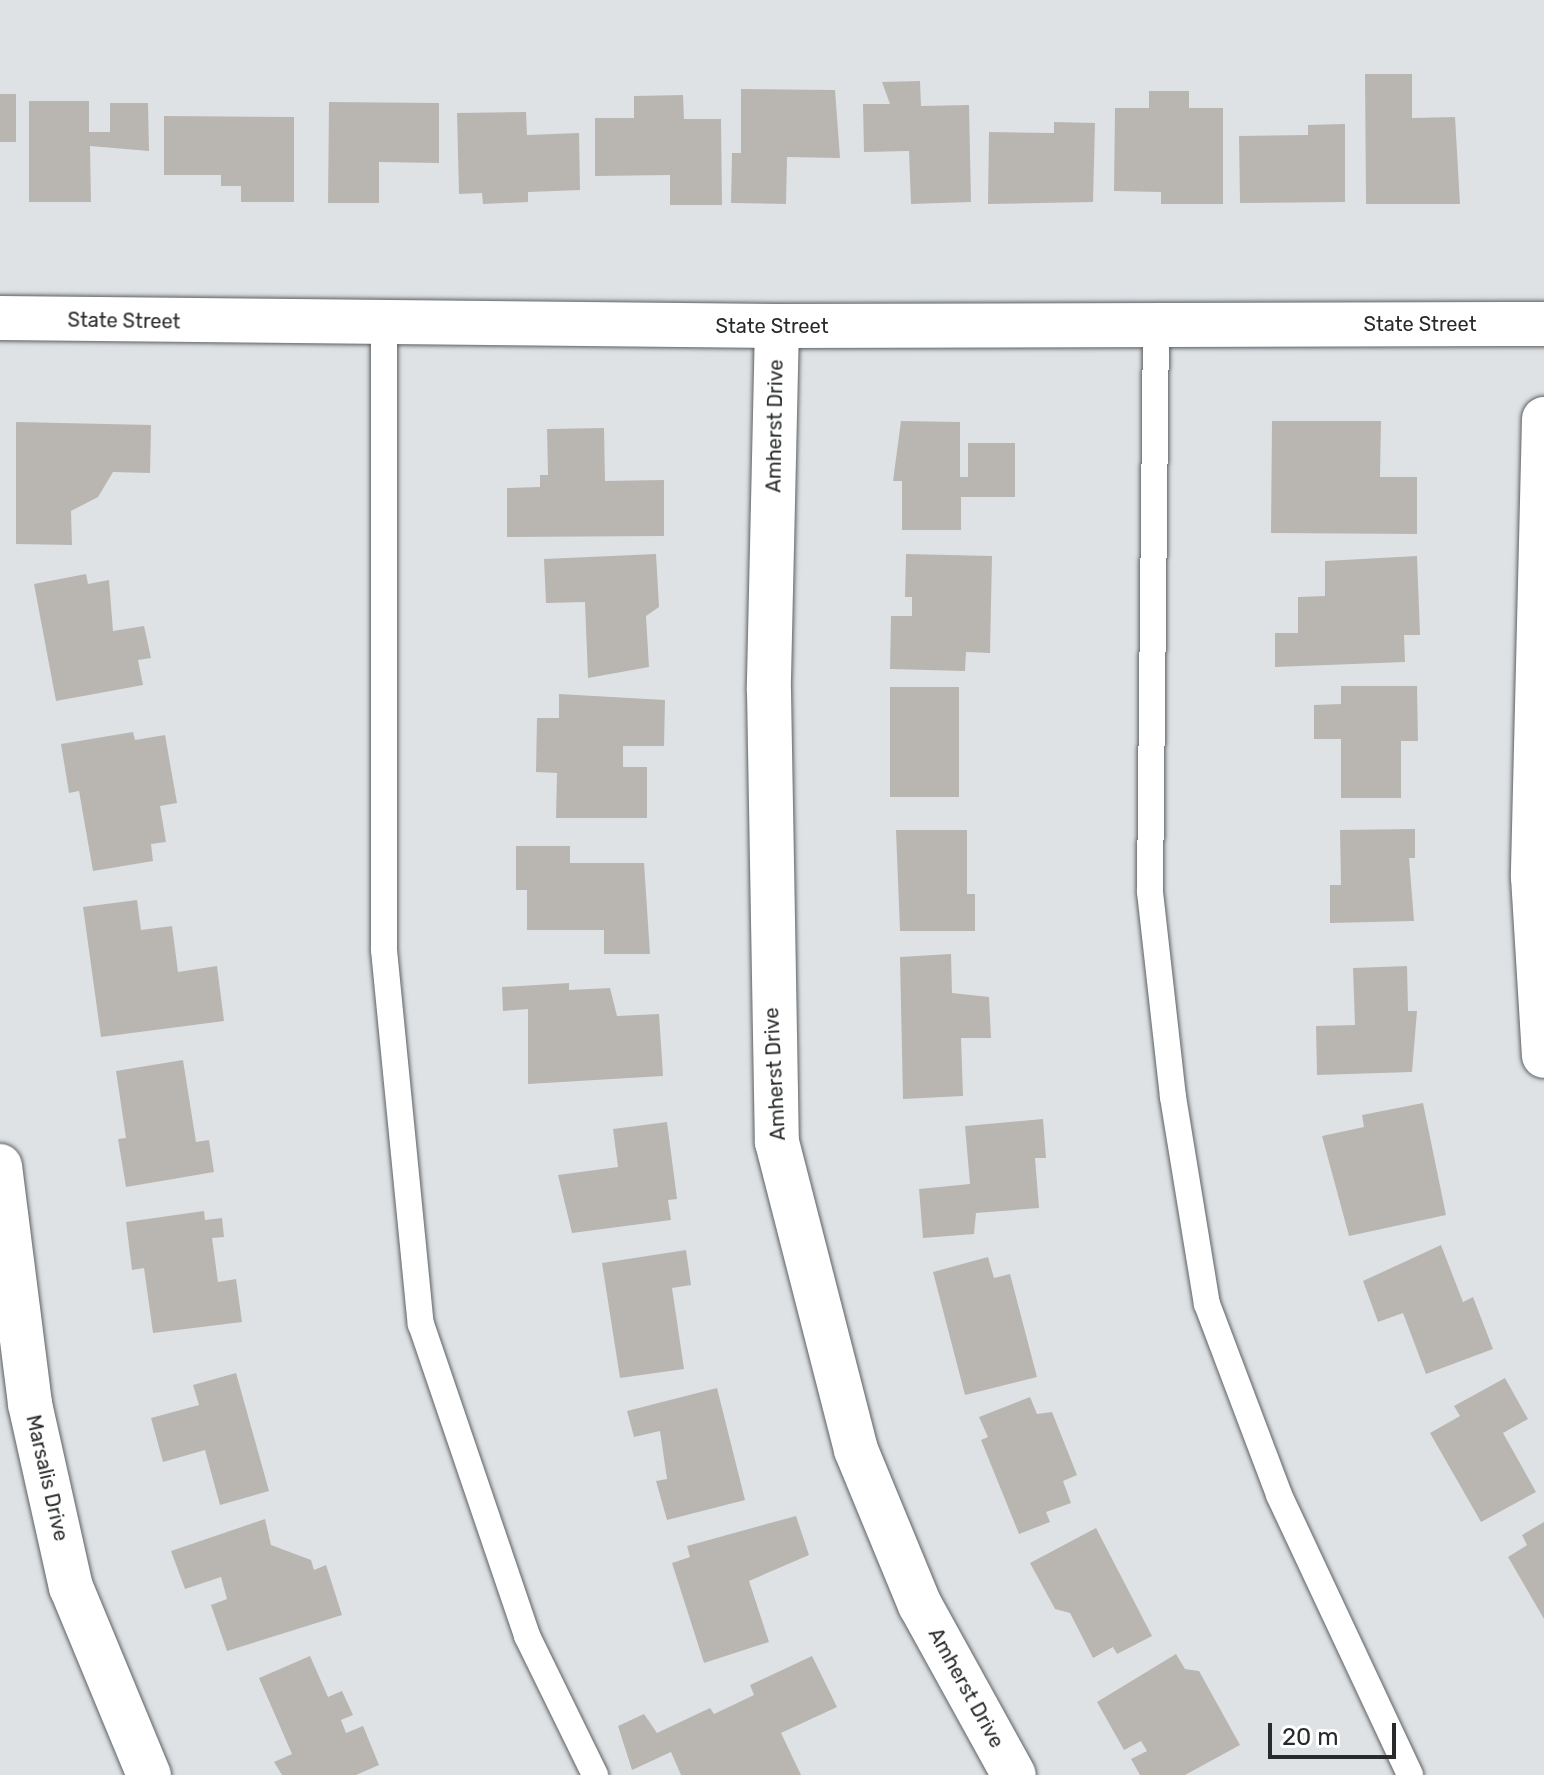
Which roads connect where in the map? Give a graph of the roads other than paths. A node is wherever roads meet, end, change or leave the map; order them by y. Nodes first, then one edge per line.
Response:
1 (0, 318) edge
2 (384, 324) junction
3 (1544, 324) edge
4 (1156, 325) junction
5 (777, 326) junction
6 (1544, 419) edge
7 (1544, 1056) edge
8 (0, 1166) edge
9 (149, 1775) edge
10 (595, 1775) edge
11 (1014, 1775) edge
12 (1410, 1775) edge

1 - 2 street, State Street
2 - 5 street, State Street
2 - 10 lane
3 - 4 street, State Street
4 - 5 street, State Street
4 - 12 lane
5 - 11 street, Amherst Drive
6 - 7 street
8 - 9 street, Marsalis Drive

